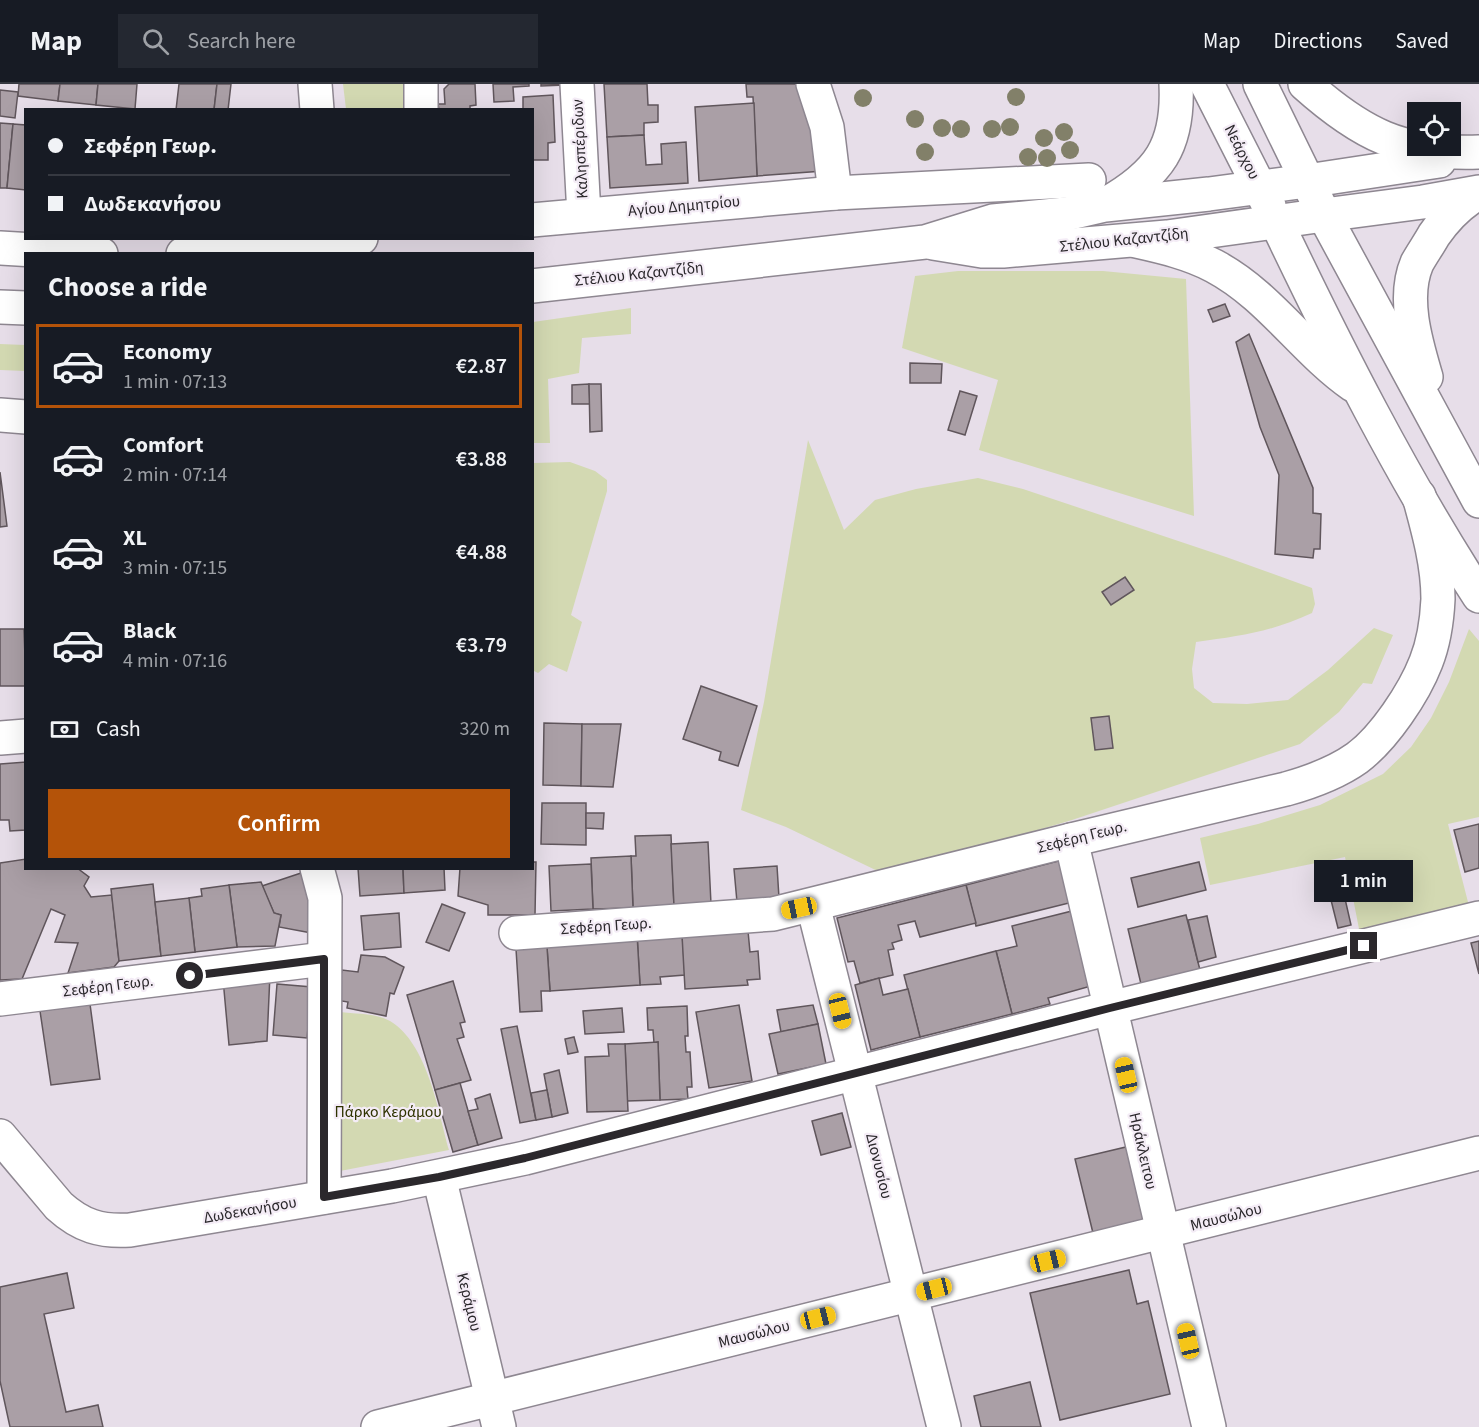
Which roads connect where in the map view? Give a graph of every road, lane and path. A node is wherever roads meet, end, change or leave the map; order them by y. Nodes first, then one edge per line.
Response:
1 (315, 84) edge
2 (421, 84) edge
3 (577, 84) edge
4 (813, 84) edge
5 (1176, 84) edge
6 (1207, 84) edge
7 (1260, 84) edge
8 (1305, 84) edge
9 (317, 108) edge
10 (422, 108) edge
11 (1479, 154) edge
12 (1307, 181) junction
13 (1260, 188) junction
14 (835, 193) junction
15 (1097, 193) junction
16 (1479, 193) edge
17 (584, 214) junction
18 (1324, 215) junction
19 (534, 220) edge
20 (1276, 221) junction
21 (340, 240) edge
22 (1132, 240) junction
23 (925, 242) junction
24 (0, 248) edge
25 (67, 252) edge
26 (205, 252) edge
27 (534, 286) edge
28 (0, 307) edge
29 (24, 308) edge
30 (1362, 392) junction
31 (0, 415) edge
32 (24, 417) edge
33 (1438, 423) junction
34 (1419, 496) junction
35 (1479, 501) edge
36 (1479, 596) edge
37 (24, 736) edge
38 (0, 738) edge
39 (1071, 840) junction
40 (318, 870) edge
41 (813, 905) junction
42 (1479, 918) edge
43 (516, 933) dead end
44 (324, 959) junction
45 (0, 999) edge
46 (1110, 1008) junction
47 (856, 1074) junction
48 (0, 1137) edge
49 (1479, 1153) edge
50 (439, 1177) junction
51 (324, 1197) junction
52 (1163, 1232) junction
53 (911, 1295) junction
54 (496, 1413) edge
55 (378, 1427) edge
56 (944, 1427) edge
57 (1209, 1427) edge

1 - 9 street
2 - 10 street
3 - 17 street, Καλησπέριδων
4 - 14 street
5 - 15 street
6 - 13 street, Νεάρχου
7 - 12 street
8 - 11 street
11 - 12 street, Στέλιου Καζαντζίδη
12 - 13 street, Στέλιου Καζαντζίδη
12 - 18 street
13 - 15 street, Στέλιου Καζαντζίδη
13 - 20 street, Νεάρχου
14 - 15 street, Αγίου Δημητρίου
14 - 17 street, Αγίου Δημητρίου
15 - 23 street, Στέλιου Καζαντζίδη
16 - 18 street, Στέλιου Καζαντζίδη
16 - 33 street
17 - 19 street, Αγίου Δημητρίου
18 - 20 street, Στέλιου Καζαντζίδη
18 - 33 street
20 - 22 street, Στέλιου Καζαντζίδη
20 - 30 street, Νεάρχου
21 - 26 street
22 - 23 street, Στέλιου Καζαντζίδη
22 - 30 street
23 - 27 street, Στέλιου Καζαντζίδη
24 - 25 street
28 - 29 street
30 - 34 street, Νεάρχου
31 - 32 street
33 - 35 street
34 - 36 street
34 - 39 street, Σεφέρη Γεωρ.
37 - 38 street
39 - 41 street, Σεφέρη Γεωρ.
39 - 46 street, Ηράκλειτου
40 - 44 street
41 - 43 street, Σεφέρη Γεωρ.
41 - 47 street, Διονυσίου
42 - 46 street, Δωδεκανήσου
44 - 45 street, Σεφέρη Γεωρ.
44 - 51 street
46 - 47 street, Δωδεκανήσου
46 - 52 street, Ηράκλειτου
47 - 50 street, Δωδεκανήσου
47 - 53 street, Διονυσίου
48 - 51 street, Δωδεκανήσου
49 - 52 street, Μαυσώλου
50 - 51 street, Δωδεκανήσου
50 - 54 street, Κεράμου
52 - 53 street, Μαυσώλου
52 - 57 street, Ηράκλειτου
53 - 54 street, Μαυσώλου
53 - 56 street, Διονυσίου
54 - 55 street, Μαυσώλου

